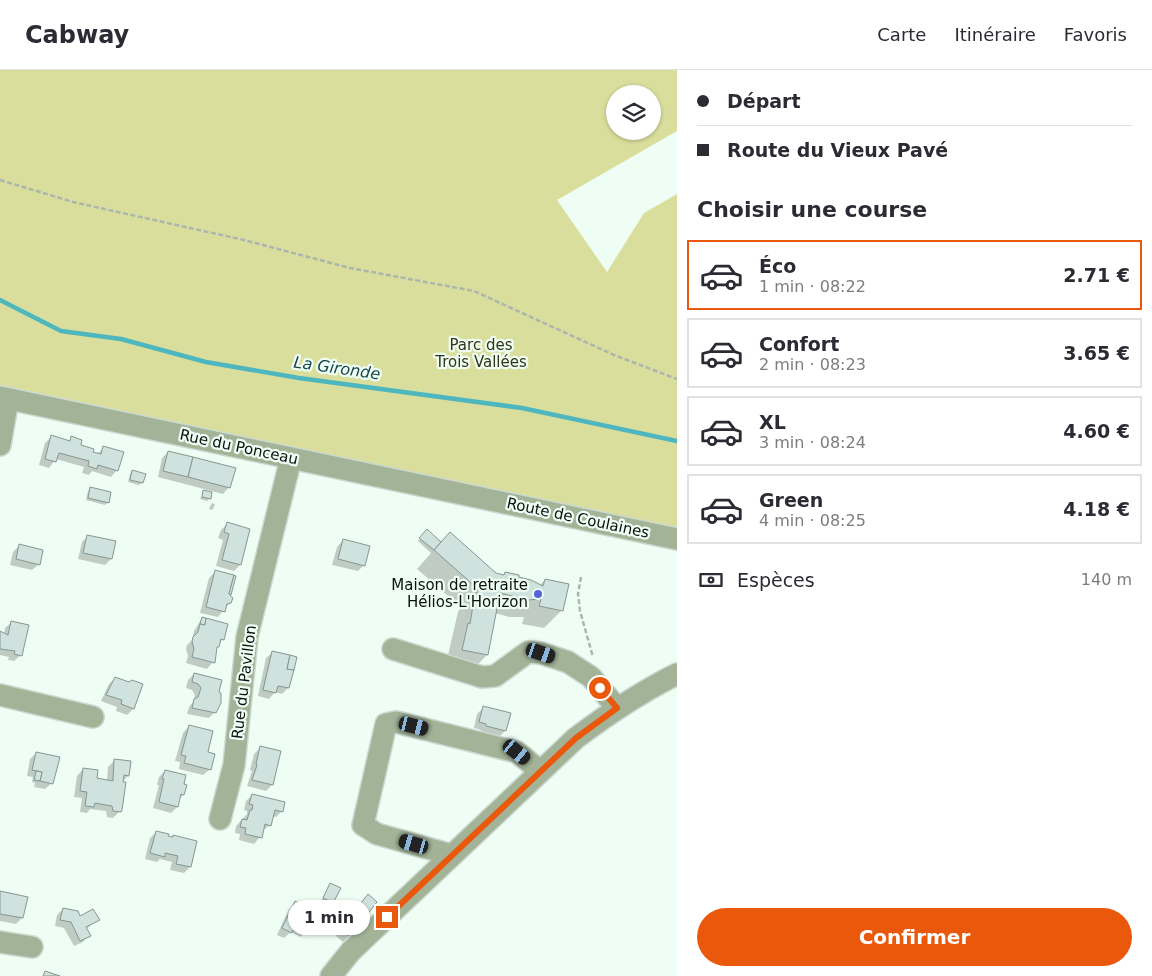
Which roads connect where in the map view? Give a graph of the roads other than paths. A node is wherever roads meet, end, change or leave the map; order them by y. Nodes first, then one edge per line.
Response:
1 (4, 398) edge
2 (0, 445) edge
3 (291, 458) junction
4 (478, 497) joint
5 (677, 539) edge
6 (393, 649) dead end
7 (677, 674) edge
8 (0, 695) edge
9 (617, 708) junction
10 (93, 717) dead end
11 (540, 771) junction
12 (220, 819) dead end
13 (452, 855) junction
14 (0, 942) edge
15 (32, 947) dead end
16 (331, 976) edge

1 - 2 street
1 - 3 street, Rue du Ponceau
3 - 4 street, Rue du Ponceau
3 - 12 street, Rue du Pavillon
4 - 5 street, Route de Coulaines
6 - 9 street
7 - 9 street
8 - 10 street
9 - 11 street
11 - 13 street
11 - 13 street
13 - 16 street
14 - 15 street

